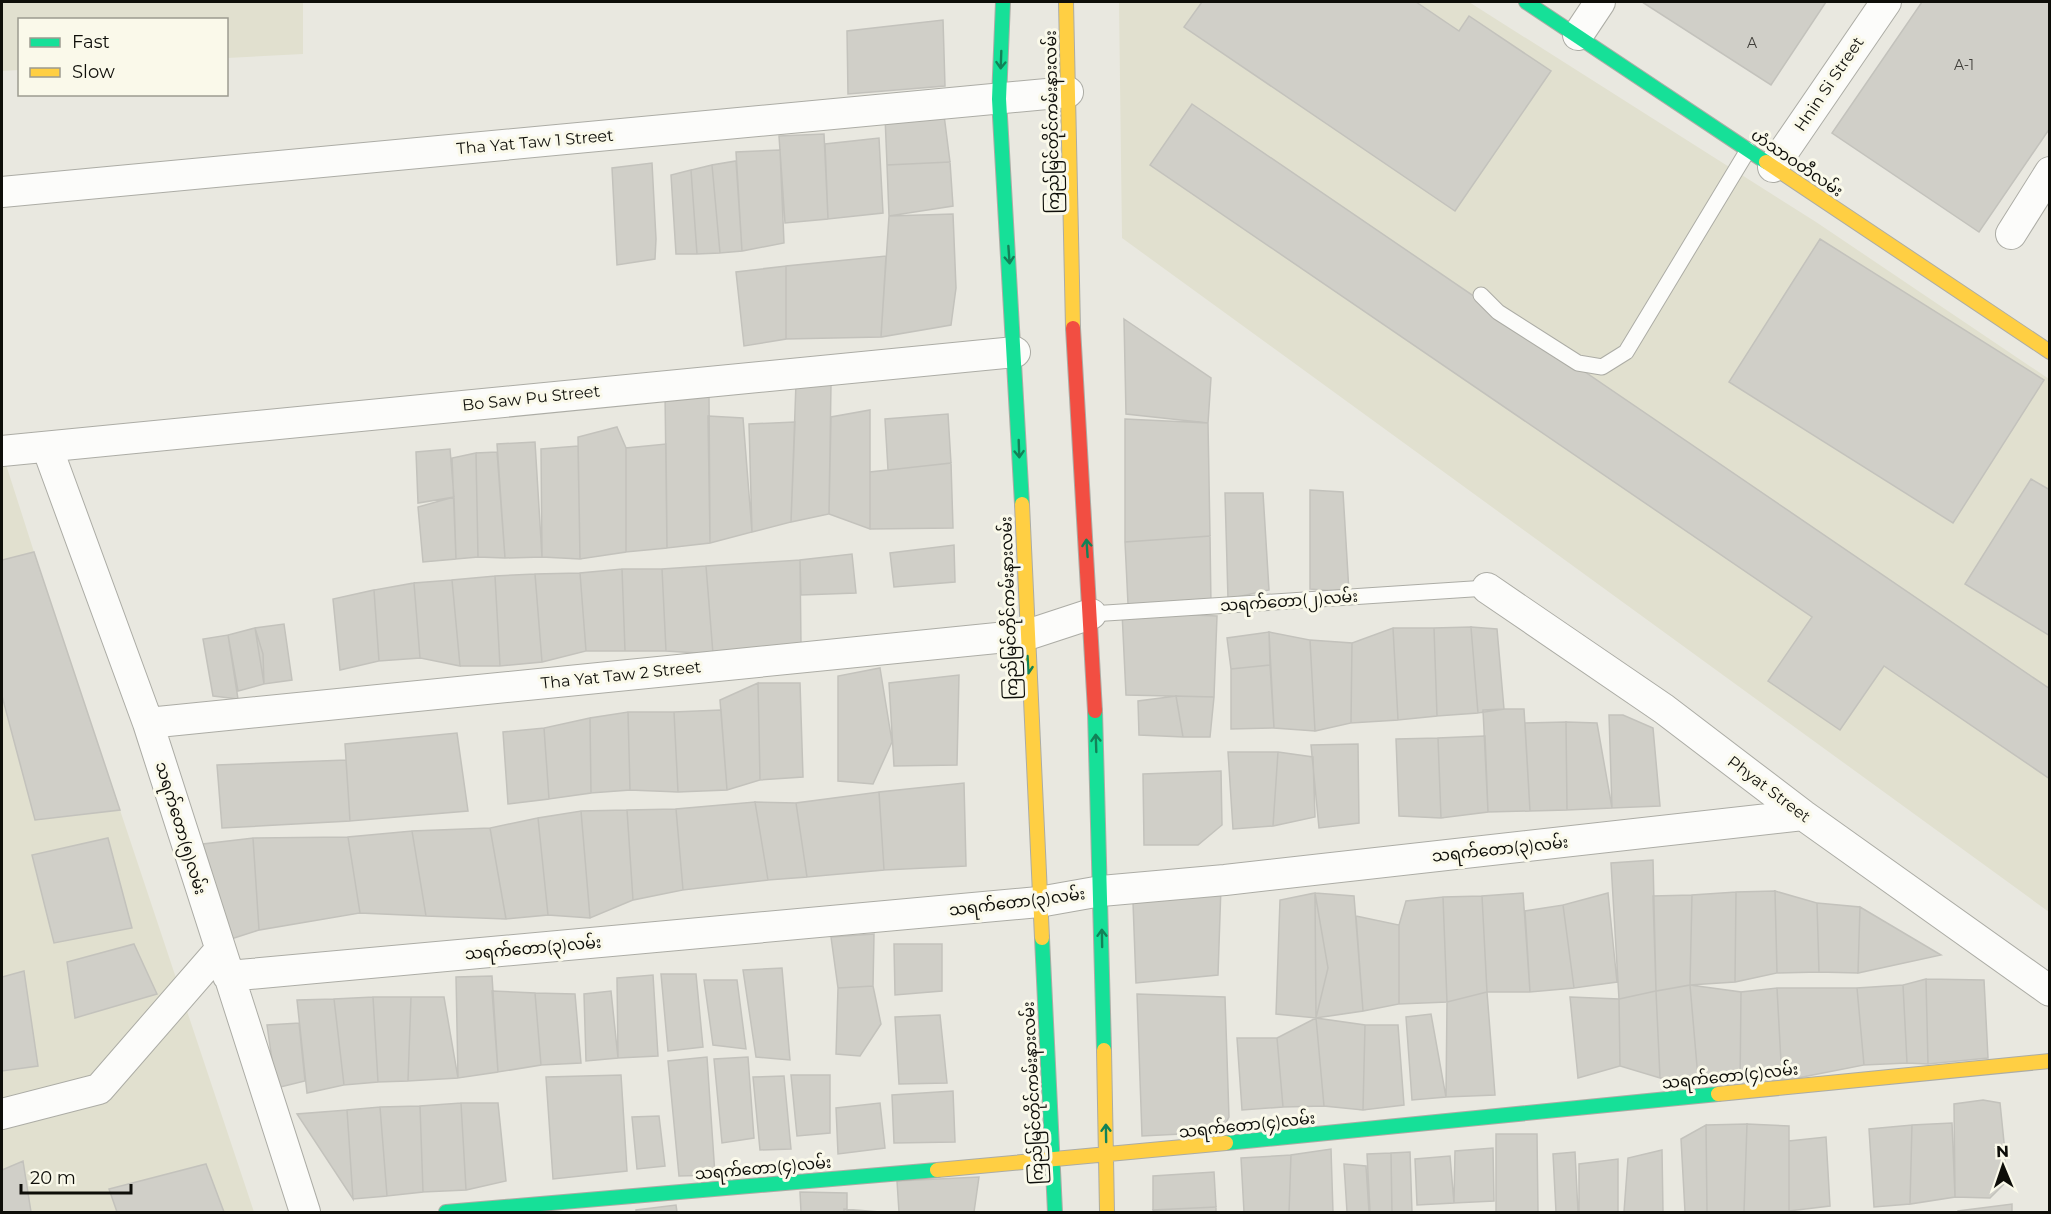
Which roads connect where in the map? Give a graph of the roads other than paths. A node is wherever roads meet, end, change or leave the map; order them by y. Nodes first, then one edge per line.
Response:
1 (1003, 2) edge
2 (1066, 2) edge
3 (1526, 2) edge
4 (1600, 2) edge
5 (1886, 2) edge
6 (1578, 35) junction
7 (1068, 92) junction
8 (999, 99) junction
9 (1748, 150) junction
10 (1773, 167) junction
11 (2049, 172) edge
12 (2, 192) edge
13 (2011, 234) dead end
14 (1481, 295) dead end
15 (1015, 352) junction
16 (2049, 352) edge
17 (47, 447) junction
18 (2, 451) edge
19 (1487, 588) joint
20 (1091, 614) junction
21 (1027, 635) junction
22 (148, 723) junction
23 (1803, 815) junction
24 (1101, 891) junction
25 (1039, 902) junction
26 (224, 964) junction
27 (2049, 991) edge
28 (2049, 1061) edge
29 (2, 1114) edge
30 (1107, 1155) junction
31 (1053, 1158) junction
32 (305, 1212) edge
33 (446, 1212) edge
34 (1055, 1212) edge
35 (1107, 1212) edge

1 -> 8 main road, ကြည်မြင်တိုင်ကမ်းနားလမ်း
2 - 7 main road, ကြည်မြင်တိုင်ကမ်းနားလမ်း
3 - 6 main road, ဟံသာဝတီလမ်း
4 - 6 street
5 - 10 street, Hnin Si Street
6 - 9 main road, ဟံသာဝတီလမ်း
7 - 8 street, Tha Yat Taw 1 Street
20 -> 7 main road, ကြည်မြင်တိုင်ကမ်းနားလမ်း
8 - 12 street, Tha Yat Taw 1 Street
8 -> 15 main road, ကြည်မြင်တိုင်ကမ်းနားလမ်း
9 - 10 main road, ဟံသာဝတီလမ်း
9 - 14 lane
10 - 16 main road, ဟံသာဝတီလမ်း
11 - 13 street
15 - 17 street, Bo Saw Pu Street
15 -> 21 main road, ကြည်မြင်တိုင်ကမ်းနားလမ်း
17 - 18 street, Bo Saw Pu Street
17 - 22 street, သရက်တော(၅)လမ်း
19 - 20 lane, သရက်တော(၂)လမ်း
19 - 23 street, Phyat Street
20 - 21 street, Tha Yat Taw 2 Street
24 -> 20 main road, ကြည်မြင်တိုင်ကမ်းနားလမ်း
21 - 22 street, Tha Yat Taw 2 Street
21 -> 25 main road, ကြည်မြင်တိုင်ကမ်းနားလမ်း
22 - 26 street, သရက်တော(၅)လမ်း
23 - 24 street, သရက်တော(၃)လမ်း
23 - 27 street, Phyat Street
24 - 25 street, သရက်တော(၃)လမ်း
30 -> 24 main road, ကြည်မြင်တိုင်ကမ်းနားလမ်း
25 - 26 street, သရက်တော(၃)လမ်း
25 - 31 main road, ကြည်မြင်တိုင်ကမ်းနားလမ်း
26 - 29 street
26 - 32 street, သရက်တော(၅)လမ်း
28 - 30 main road, သရက်တော(၄)လမ်း
30 - 31 main road, သရက်တော(၄)လမ်း
30 - 35 main road, ကြည်မြင်တိုင်ကမ်းနားလမ်း
31 - 33 main road, သရက်တော(၄)လမ်း
31 - 34 main road, ကြည်မြင်တိုင်ကမ်းနားလမ်း

